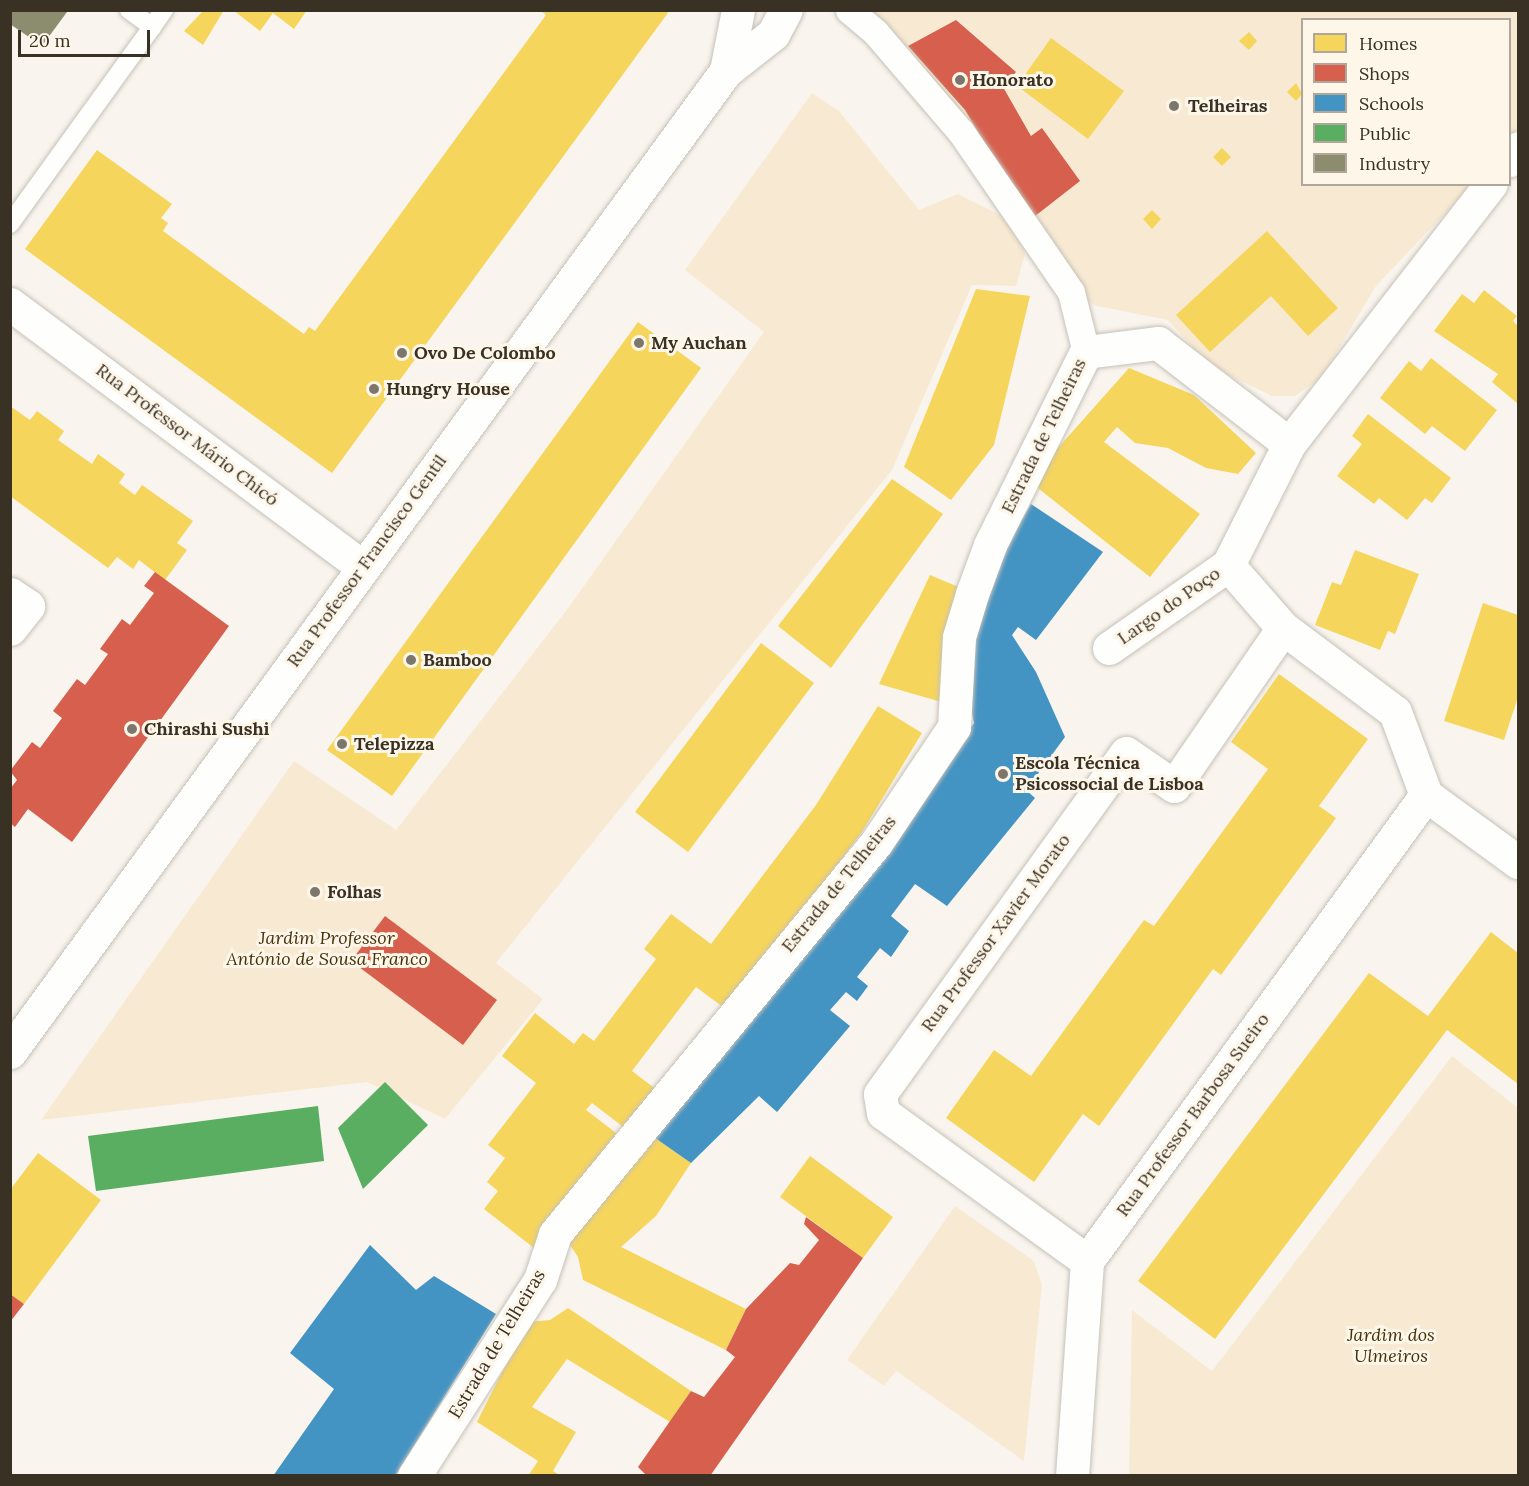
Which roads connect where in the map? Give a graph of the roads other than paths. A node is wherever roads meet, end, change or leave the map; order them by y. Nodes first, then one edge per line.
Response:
1 (129, 10) edge
2 (164, 10) edge
3 (738, 10) edge
4 (786, 10) edge
5 (849, 10) edge
6 (152, 27) junction
7 (726, 71) junction
8 (1489, 186) edge
9 (10, 224) edge
10 (10, 304) edge
11 (1086, 352) junction
12 (1289, 444) junction
13 (1228, 565) junction
14 (362, 566) junction
15 (10, 594) edge
16 (1284, 628) junction
17 (10, 629) edge
18 (1109, 648) dead end
19 (1426, 795) junction
20 (1518, 862) edge
21 (10, 1052) edge
22 (1087, 1261) junction
23 (414, 1476) edge
24 (1072, 1476) edge

1 - 6 lane
2 - 6 lane
3 - 7 street, Rua Professor Francisco Gentil
4 - 7 street, Rua Professor Francisco Gentil
5 - 11 street
6 - 9 lane
7 - 14 street, Rua Professor Francisco Gentil
8 - 12 street
10 - 14 street, Rua Professor Mário Chicó
11 - 12 street, Estrada de Telheiras
11 - 23 street, Estrada de Telheiras
12 - 13 street, Largo do Poço
13 - 16 street, Largo do Poço
13 - 18 street, Largo do Poço
14 - 21 street, Rua Professor Francisco Gentil
15 - 17 street
16 - 19 street, Largo do Poço
16 - 22 street, Rua Professor Xavier Morato
19 - 20 street
19 - 22 street, Rua Professor Barbosa Sueiro
22 - 24 street

